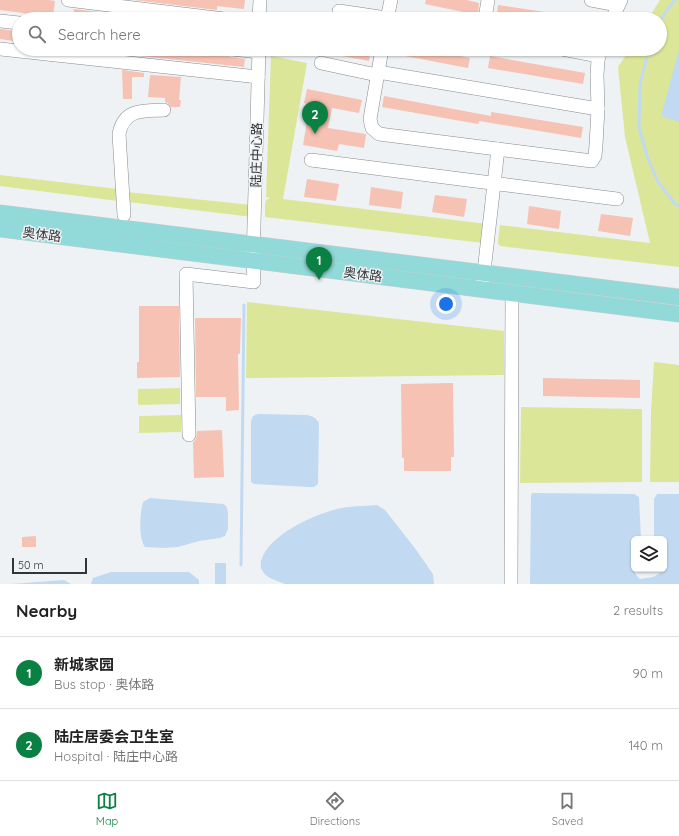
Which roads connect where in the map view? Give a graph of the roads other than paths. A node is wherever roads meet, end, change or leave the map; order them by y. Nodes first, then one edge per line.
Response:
1 (68, 0) edge
2 (260, 0) edge
3 (391, 0) edge
4 (488, 0) edge
5 (591, 0) edge
6 (619, 3) edge
7 (339, 11) dead end
8 (167, 12) edge
9 (259, 12) edge
10 (345, 12) edge
11 (390, 12) edge
12 (486, 12) edge
13 (0, 21) edge
14 (12, 22) edge
15 (0, 49) edge
16 (12, 50) edge
17 (64, 56) edge
18 (259, 56) edge
19 (381, 56) edge
20 (599, 56) edge
21 (321, 63) dead end
22 (378, 73) junction
23 (258, 77) junction
24 (598, 109) junction
25 (164, 110) dead end
26 (498, 149) junction
27 (311, 160) dead end
28 (494, 184) junction
29 (617, 199) dead end
30 (0, 213) edge
31 (124, 215) dead end
32 (0, 229) edge
33 (254, 253) junction
34 (483, 281) junction
35 (512, 293) junction
36 (679, 297) edge
37 (679, 314) edge
38 (189, 435) dead end
39 (510, 584) edge

1 - 8 street
2 - 9 street
3 - 11 street
4 - 12 street
5 - 6 street
7 - 10 street
13 - 14 street
15 - 16 street
17 - 23 street
18 - 23 street, 陆庄中心路
19 - 22 street
20 - 24 street
21 - 22 street
22 - 24 street
22 - 26 street
23 - 33 street, 陆庄中心路
24 - 26 street
25 - 31 street
26 - 28 street
27 - 28 street
28 - 29 street
28 - 34 street
30 - 33 main road, 奥体路
32 - 33 main road, 奥体路
33 - 34 main road, 奥体路
33 - 38 street, 陆庄中心路
34 - 35 main road, 奥体路
34 - 36 main road, 奥体路
35 - 37 main road, 奥体路
35 - 39 street

